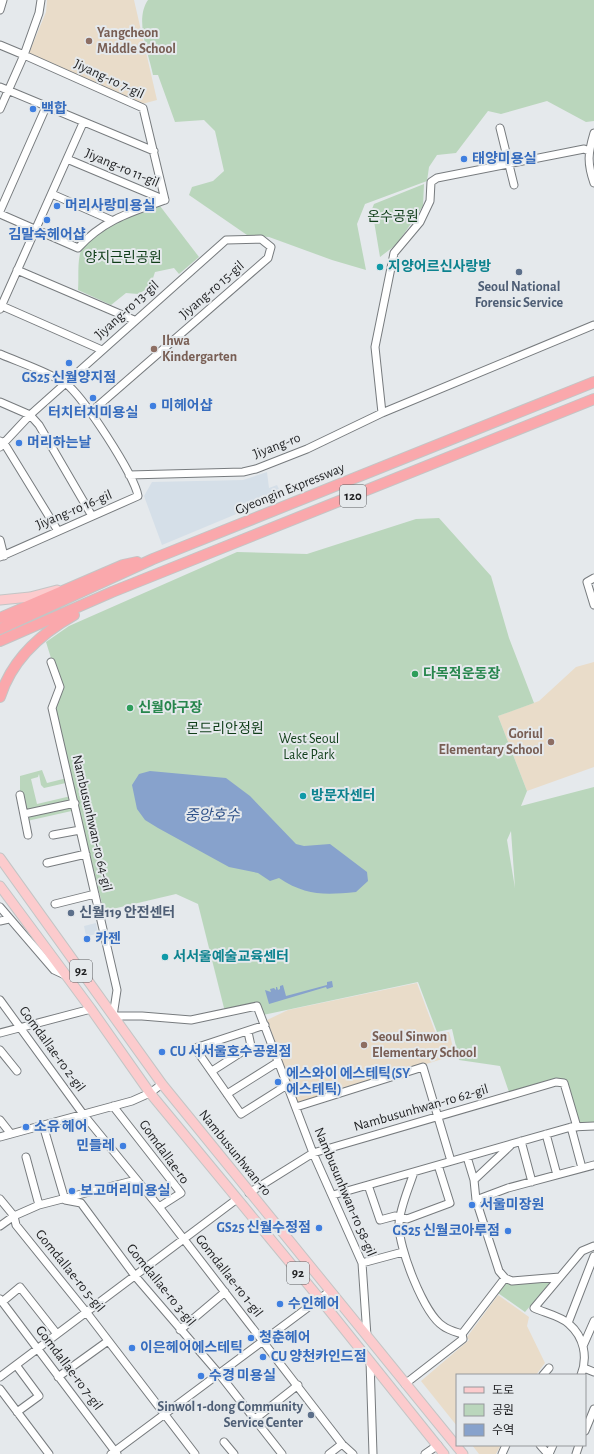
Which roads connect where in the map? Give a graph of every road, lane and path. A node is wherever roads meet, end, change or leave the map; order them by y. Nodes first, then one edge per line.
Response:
1 (3, 0) edge
2 (41, 0) edge
3 (0, 10) edge
4 (0, 45) edge
5 (24, 55) junction
6 (0, 87) edge
7 (8, 91) junction
8 (46, 107) junction
9 (0, 109) edge
10 (83, 123) junction
11 (500, 128) dead end
12 (594, 133) edge
13 (154, 151) junction
14 (589, 151) junction
15 (67, 159) junction
16 (510, 164) junction
17 (594, 183) edge
18 (514, 185) dead end
19 (52, 194) junction
20 (165, 200) junction
21 (0, 212) edge
22 (111, 220) junction
23 (36, 229) junction
24 (271, 247) joint
25 (18, 270) junction
26 (1, 307) edge
27 (134, 320) junction
28 (594, 325) edge
29 (102, 350) junction
30 (0, 354) edge
31 (594, 382) edge
32 (65, 383) junction
33 (594, 399) edge
34 (0, 402) edge
35 (91, 412) junction
36 (382, 413) junction
37 (30, 415) junction
38 (1, 444) edge
39 (129, 475) junction
40 (92, 516) junction
41 (58, 531) junction
42 (0, 540) edge
43 (2, 557) edge
44 (153, 559) junction
45 (590, 580) edge
46 (72, 586) junction
47 (112, 592) junction
48 (0, 600) edge
49 (594, 605) edge
50 (0, 618) edge
51 (0, 629) edge
52 (0, 641) edge
53 (51, 662) dead end
54 (0, 697) edge
55 (20, 795) dead end
56 (75, 803) junction
57 (24, 814) junction
58 (80, 830) junction
59 (28, 835) dead end
60 (53, 835) dead end
61 (86, 854) junction
62 (0, 858) edge
63 (47, 863) dead end
64 (0, 886) edge
65 (0, 891) edge
66 (95, 894) junction
67 (55, 904) dead end
68 (0, 907) edge
69 (15, 908) junction
70 (9, 919) junction
71 (0, 921) edge
72 (67, 976) junction
73 (0, 1000) edge
74 (91, 1009) junction
75 (113, 1016) junction
76 (265, 1026) junction
77 (20, 1027) junction
78 (104, 1028) junction
79 (248, 1032) junction
80 (0, 1033) edge
81 (134, 1045) junction
82 (0, 1050) edge
83 (278, 1062) junction
84 (17, 1071) dead end
85 (212, 1071) junction
86 (162, 1084) junction
87 (287, 1085) junction
88 (150, 1093) junction
89 (227, 1094) junction
90 (113, 1106) junction
91 (296, 1107) junction
92 (83, 1114) junction
93 (438, 1117) junction
94 (0, 1120) edge
95 (43, 1125) junction
96 (594, 1126) edge
97 (574, 1127) junction
98 (11, 1134) junction
99 (546, 1134) junction
100 (0, 1138) edge
101 (521, 1141) junction
102 (513, 1143) junction
103 (313, 1153) junction
104 (26, 1157) dead end
105 (467, 1157) junction
106 (451, 1161) junction
107 (438, 1165) junction
108 (594, 1165) edge
109 (582, 1168) junction
110 (414, 1172) junction
111 (557, 1175) junction
112 (136, 1180) junction
113 (474, 1180) junction
114 (532, 1182) junction
115 (368, 1185) junction
116 (249, 1192) junction
117 (333, 1195) junction
118 (0, 1199) edge
119 (238, 1199) junction
120 (65, 1200) junction
121 (476, 1200) junction
122 (39, 1206) junction
123 (159, 1207) junction
124 (14, 1216) junction
125 (401, 1216) junction
126 (0, 1226) edge
127 (184, 1239) junction
128 (594, 1246) edge
129 (403, 1252) junction
130 (594, 1256) edge
131 (362, 1263) junction
132 (134, 1276) junction
133 (560, 1277) junction
134 (505, 1278) junction
135 (330, 1291) junction
136 (225, 1292) junction
137 (320, 1299) junction
138 (1, 1300) edge
139 (86, 1312) junction
140 (594, 1320) edge
141 (568, 1323) junction
142 (180, 1330) junction
143 (57, 1334) junction
144 (462, 1334) junction
145 (367, 1336) junction
146 (108, 1341) junction
147 (263, 1341) junction
148 (583, 1346) junction
149 (38, 1349) junction
150 (370, 1361) junction
151 (16, 1365) junction
152 (549, 1368) dead end
153 (582, 1371) edge
154 (594, 1372) edge
155 (220, 1374) junction
156 (544, 1374) edge
157 (0, 1377) edge
158 (58, 1377) junction
159 (405, 1384) junction
160 (298, 1385) junction
161 (0, 1389) edge
162 (594, 1408) edge
163 (17, 1412) junction
164 (165, 1414) junction
165 (255, 1419) junction
166 (586, 1428) edge
167 (224, 1442) dead end
168 (342, 1444) junction
169 (438, 1446) junction
170 (541, 1446) edge
171 (114, 1453) edge
172 (49, 1454) edge
173 (196, 1454) edge
174 (234, 1454) edge
175 (282, 1454) edge
176 (329, 1454) edge
177 (353, 1454) edge
178 (373, 1454) edge
179 (425, 1454) edge
180 (444, 1454) edge
181 (462, 1454) edge
182 (549, 1454) edge

1 - 3 street
2 - 5 street
4 - 5 street, Jiyang-ro 7-gil
5 - 7 street
5 - 13 street, Jiyang-ro 7-gil
6 - 7 street
7 - 8 street
7 - 9 street
8 - 10 street
8 - 21 street
10 - 13 street
10 - 15 street, Jiyang-ro 11-gil
11 - 16 street
12 - 14 street
13 - 20 street, Jiyang-ro 7-gil
14 - 16 street
14 - 17 street
15 - 19 street, Jiyang-ro 11-gil
15 - 20 street, Jiyang-ro 11-gil
16 - 18 street
16 - 36 street
19 - 22 street
19 - 23 street, Jiyang-ro 11-gil
20 - 22 street, Jiyang-ro 11-gil
21 - 23 street
22 - 23 street, Jiyang-ro 11-gil
23 - 25 street, Jiyang-ro 11-gil
24 - 27 street, Jiyang-ro 13-gil
24 - 35 street, Jiyang-ro 15-gil
25 - 26 street, Jiyang-ro 11-gil
25 - 27 street
26 - 29 street, Jiyang-ro 11-gil
27 - 29 street, Jiyang-ro 13-gil
28 - 36 street, Jiyang-ro
29 - 32 street, Jiyang-ro 13-gil
30 - 32 street
31 - 44 highway, Gyeongin Expressway / 120
32 - 35 street
32 - 37 street, Jiyang-ro 13-gil
33 - 47 highway, 120
34 - 37 street
35 - 39 street
36 - 39 street, Jiyang-ro
37 - 38 street, Jiyang-ro 13-gil
37 - 40 street
38 - 41 street
39 - 40 street, Jiyang-ro 16-gil
40 - 41 street, Jiyang-ro 16-gil
41 - 43 street, Jiyang-ro 16-gil
42 - 43 street
44 - 46 highway
44 - 51 highway, Gyeongin Expressway
45 - 49 street
46 - 48 main road
46 - 50 highway
47 - 52 highway
47 - 54 highway
53 - 56 street, Nambusunhwan-ro 64-gil
55 - 57 street
56 - 57 street
56 - 58 street, Nambusunhwan-ro 64-gil
57 - 59 street
58 - 60 street
58 - 61 street, Nambusunhwan-ro 64-gil
61 - 63 street
61 - 66 street, Nambusunhwan-ro 64-gil
62 - 75 main road, Nambusunhwan-ro / 92
64 - 69 main road, Nambusunhwan-ro / 92
65 - 69 main road
66 - 67 street
66 - 75 street, Nambusunhwan-ro 64-gil
68 - 70 street
69 - 72 main road, Nambusunhwan-ro / 92
70 - 71 street
70 - 72 street
72 - 74 main road, Nambusunhwan-ro / 92
73 - 77 street, Gomdallae-ro 2-gil
74 - 77 street
74 - 78 main road, Nambusunhwan-ro / 92
75 - 76 street, Nambusunhwan-ro 58-gil
75 - 81 main road, Nambusunhwan-ro / 92
76 - 79 street
76 - 83 street, Nambusunhwan-ro 58-gil
77 - 80 street
77 - 92 street, Gomdallae-ro 2-gil
78 - 81 main road
78 - 88 main road, Nambusunhwan-ro / 92
79 - 85 street
79 - 85 street
81 - 86 main road, Nambusunhwan-ro / 92
82 - 84 street
83 - 87 street, Nambusunhwan-ro 58-gil
83 - 89 street
85 - 89 street
86 - 88 street
86 - 116 main road, Nambusunhwan-ro / 92
87 - 89 street
87 - 91 street, Nambusunhwan-ro 58-gil
88 - 90 street
88 - 119 main road, Nambusunhwan-ro / 92
90 - 92 street
90 - 123 street, Gomdallae-ro
91 - 93 street
91 - 103 street, Nambusunhwan-ro 58-gil
92 - 95 street
92 - 112 street, Gomdallae-ro 1-gil
93 - 97 street, Nambusunhwan-ro 62-gil
93 - 103 street, Nambusunhwan-ro 62-gil
93 - 106 street
94 - 98 street
95 - 98 street
95 - 120 street
96 - 97 street
97 - 99 street
97 - 109 street
98 - 100 street
99 - 101 street
99 - 111 street
101 - 102 street
101 - 114 street
102 - 105 street
102 - 113 street
103 - 116 street, Nambusunhwan-ro 62-gil
103 - 117 street, Nambusunhwan-ro 58-gil
104 - 122 street
105 - 106 street
105 - 113 street
106 - 107 street
107 - 110 street
107 - 125 street
108 - 109 street
109 - 111 street
110 - 115 street
110 - 125 street
111 - 114 street
112 - 120 street
112 - 123 street, Gomdallae-ro 1-gil
113 - 121 street
114 - 121 street
115 - 117 street
115 - 125 street
116 - 135 main road, Nambusunhwan-ro / 92
117 - 131 street, Nambusunhwan-ro 58-gil
118 - 124 street, Gomdallae-ro 5-gil
119 - 127 street
119 - 137 main road, Nambusunhwan-ro / 92
120 - 122 street
120 - 132 street, Gomdallae-ro 3-gil
121 - 134 street
122 - 124 street
123 - 127 street, Gomdallae-ro 1-gil
124 - 126 street
124 - 139 street, Gomdallae-ro 5-gil
125 - 129 street
127 - 132 street
127 - 136 street, Gomdallae-ro 1-gil
128 - 133 street
129 - 131 street
129 - 144 street
130 - 141 street
131 - 145 street, Nambusunhwan-ro 58-gil
132 - 139 street
132 - 142 street, Gomdallae-ro 3-gil
133 - 134 street
133 - 141 street
134 - 144 street
135 - 137 street
135 - 145 main road, Nambusunhwan-ro / 92
136 - 142 street
136 - 147 street, Gomdallae-ro 1-gil
137 - 147 street
137 - 150 main road, Nambusunhwan-ro / 92
138 - 143 street
138 - 149 street, Gomdallae-ro 7-gil
139 - 143 street
139 - 146 street, Gomdallae-ro 5-gil
140 - 148 street
141 - 148 street
142 - 155 street, Gomdallae-ro 3-gil
143 - 149 street
144 - 159 street
145 - 159 main road, Nambusunhwan-ro / 92
146 - 158 street
146 - 164 street, Gomdallae-ro 5-gil
147 - 155 street
147 - 160 street, Gomdallae-ro 1-gil
148 - 153 street
149 - 151 street
149 - 158 street, Gomdallae-ro 7-gil
150 - 169 main road, Nambusunhwan-ro / 92
150 - 178 street
151 - 157 street
151 - 163 street
152 - 156 street
153 - 154 street
155 - 164 street
155 - 165 street, Gomdallae-ro 3-gil
158 - 171 street, Gomdallae-ro 7-gil
159 - 181 main road, Nambusunhwan-ro / 92
160 - 165 street
160 - 168 street, Gomdallae-ro 1-gil
161 - 163 street
162 - 166 street
163 - 172 street
164 - 171 street
164 - 173 street, Gomdallae-ro 5-gil
165 - 175 street, Gomdallae-ro 3-gil
167 - 174 street
168 - 176 street
168 - 177 street, Gomdallae-ro 1-gil
169 - 179 street
169 - 180 main road, Nambusunhwan-ro / 92
170 - 182 street

